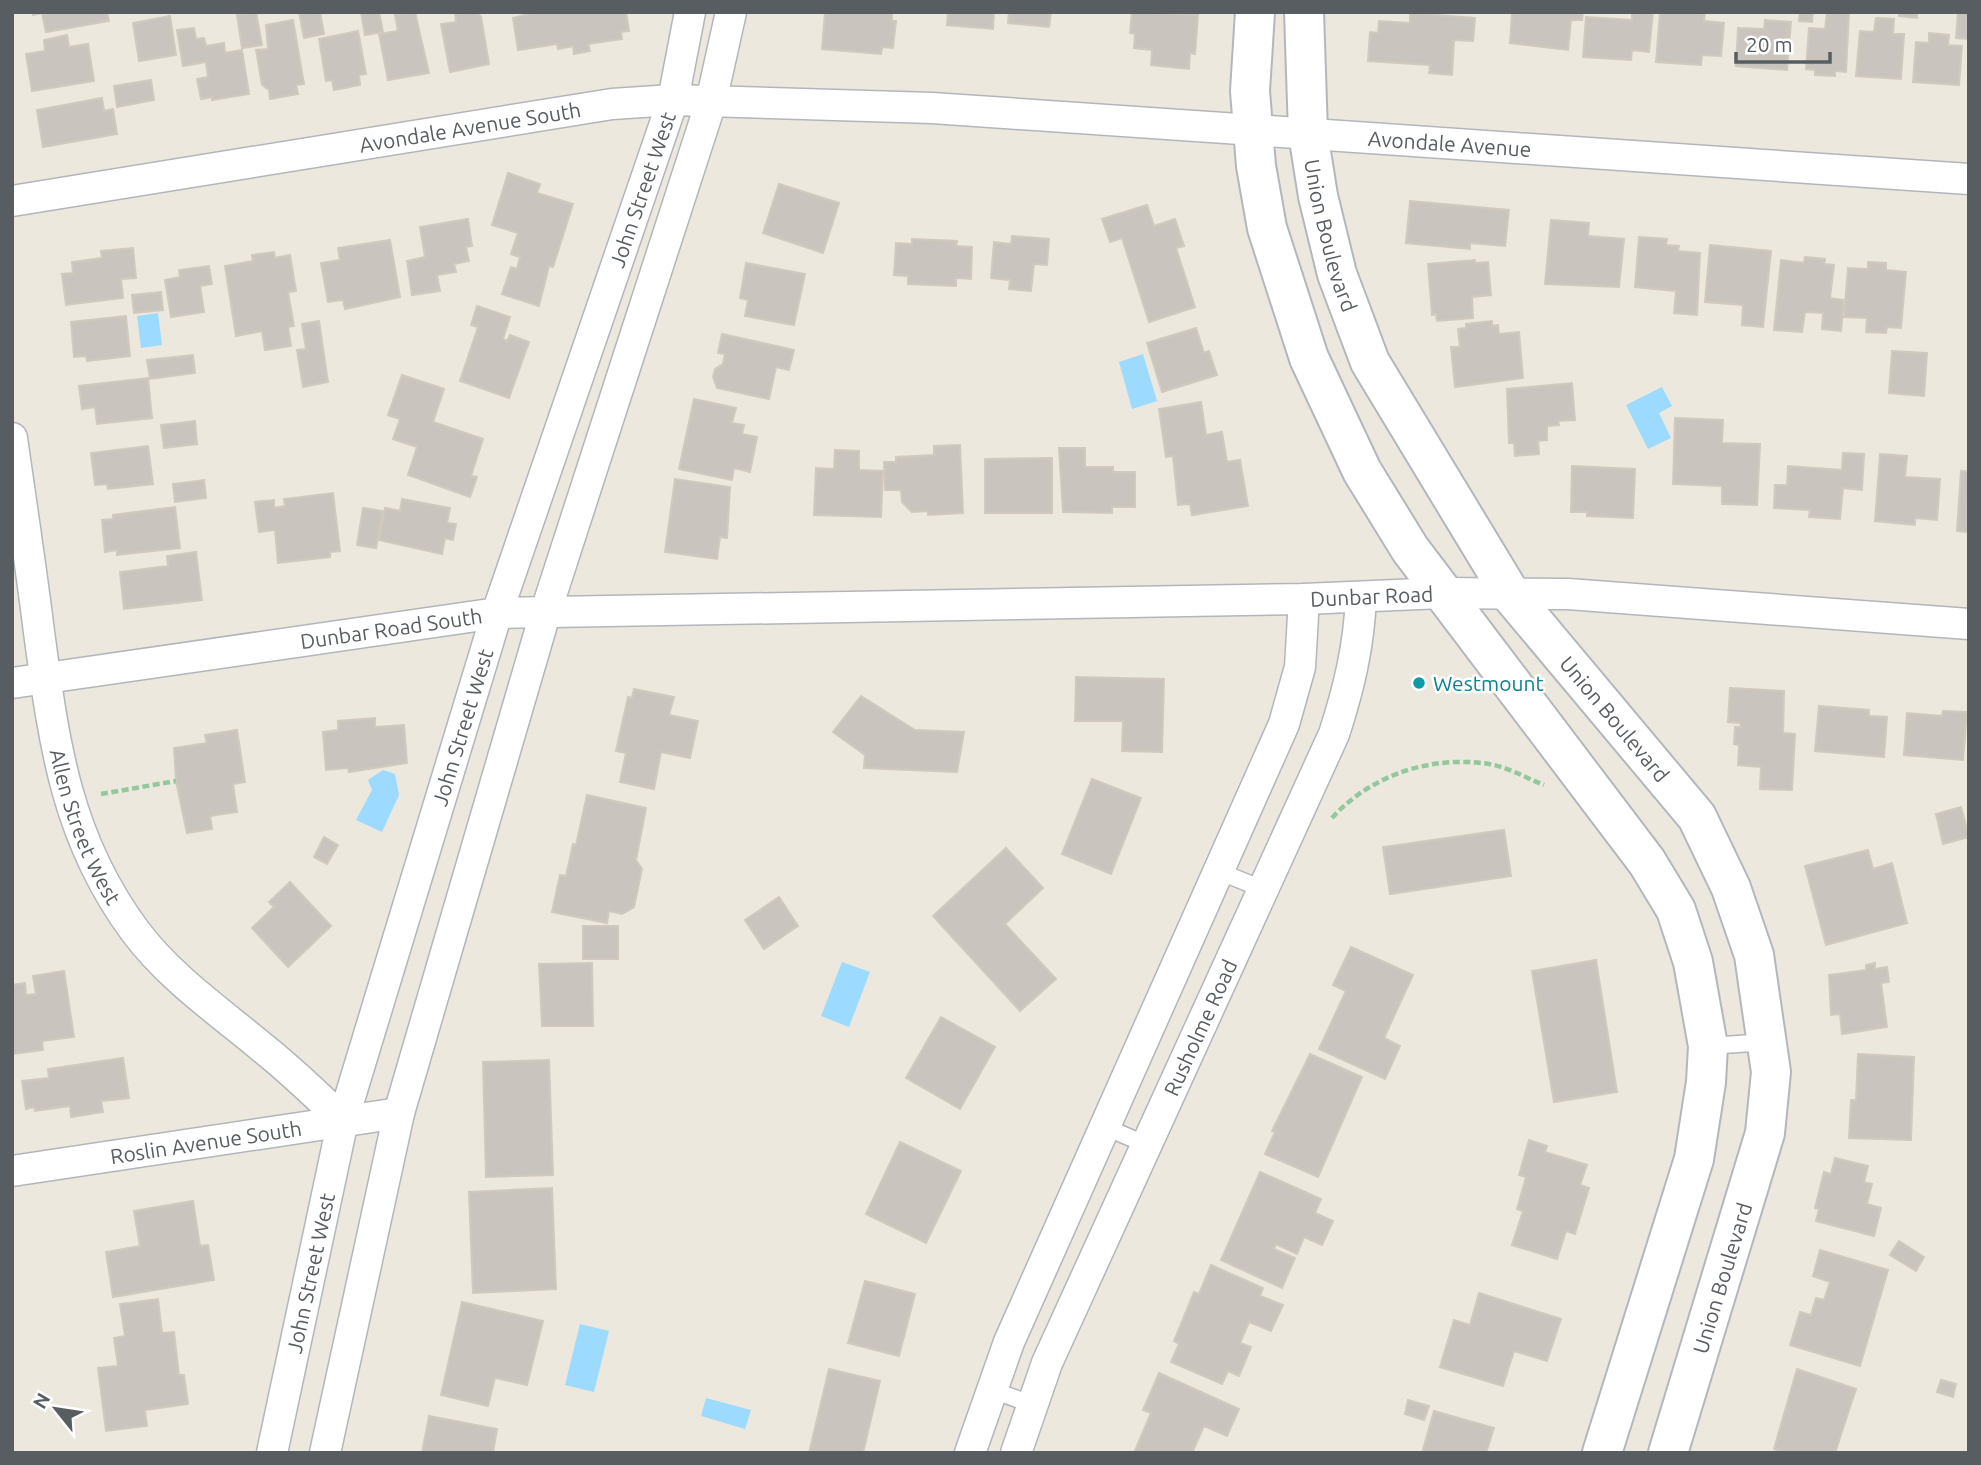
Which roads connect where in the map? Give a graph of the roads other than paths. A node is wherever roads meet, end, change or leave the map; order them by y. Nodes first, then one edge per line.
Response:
1 (690, 12) edge
2 (731, 12) edge
3 (1255, 12) edge
4 (1304, 12) edge
5 (673, 100) junction
6 (711, 102) junction
7 (932, 108) joint
8 (1251, 129) junction
9 (1308, 133) junction
10 (1969, 179) edge
11 (12, 201) edge
12 (12, 438) edge
13 (1442, 593) junction
14 (1511, 595) junction
15 (1361, 597) junction
16 (1304, 599) junction
17 (773, 610) joint
18 (497, 613) junction
19 (545, 614) junction
20 (1969, 624) edge
21 (45, 677) junction
22 (12, 682) edge
23 (1220, 872) junction
24 (1263, 889) junction
25 (1768, 1042) junction
26 (1708, 1046) junction
27 (399, 1113) junction
28 (343, 1119) junction
29 (1105, 1127) junction
30 (1145, 1144) junction
31 (12, 1171) edge
32 (992, 1390) junction
33 (1031, 1404) junction
34 (272, 1453) edge
35 (326, 1453) edge
36 (970, 1453) edge
37 (1016, 1453) edge
38 (1602, 1453) edge
39 (1668, 1453) edge

1 - 5 street, John Street West
2 - 6 street, John Street West
3 - 8 street
4 - 9 street, Union Boulevard
5 - 6 street, Avondale Avenue South
5 - 11 street, Avondale Avenue South
5 - 18 street, John Street West
6 - 7 street, Avondale Avenue South
6 - 19 street, John Street West
7 - 8 street, Avondale Avenue
8 - 9 street, Avondale Avenue
8 - 13 street
9 - 10 street, Avondale Avenue
9 - 14 street, Union Boulevard
12 - 21 street, Allen Street West
13 - 14 street, Dunbar Road
13 - 15 street, Dunbar Road
13 - 26 street
14 - 20 street, Dunbar Road
14 - 25 street, Union Boulevard
15 - 16 street, Dunbar Road
15 - 24 street, Rusholme Road
16 - 17 street, Dunbar Road
16 - 23 street, Rusholme Road
17 - 19 street, Dunbar Road South
18 - 19 street, Dunbar Road South
18 - 21 street, Dunbar Road South
18 - 28 street, John Street West
19 - 27 street, John Street West
21 - 22 street, Dunbar Road South
21 - 28 street, Allen Street West
23 - 24 lane
23 - 29 street, Rusholme Road
24 - 30 street, Rusholme Road
25 - 26 lane
25 - 39 street, Union Boulevard
26 - 38 street
27 - 28 street, Roslin Avenue South
27 - 35 street, John Street West
28 - 31 street, Roslin Avenue South
28 - 34 street, John Street West
29 - 30 lane
29 - 32 street, Rusholme Road
30 - 33 street, Rusholme Road
32 - 33 lane
32 - 36 street, Rusholme Road
33 - 37 street, Rusholme Road

